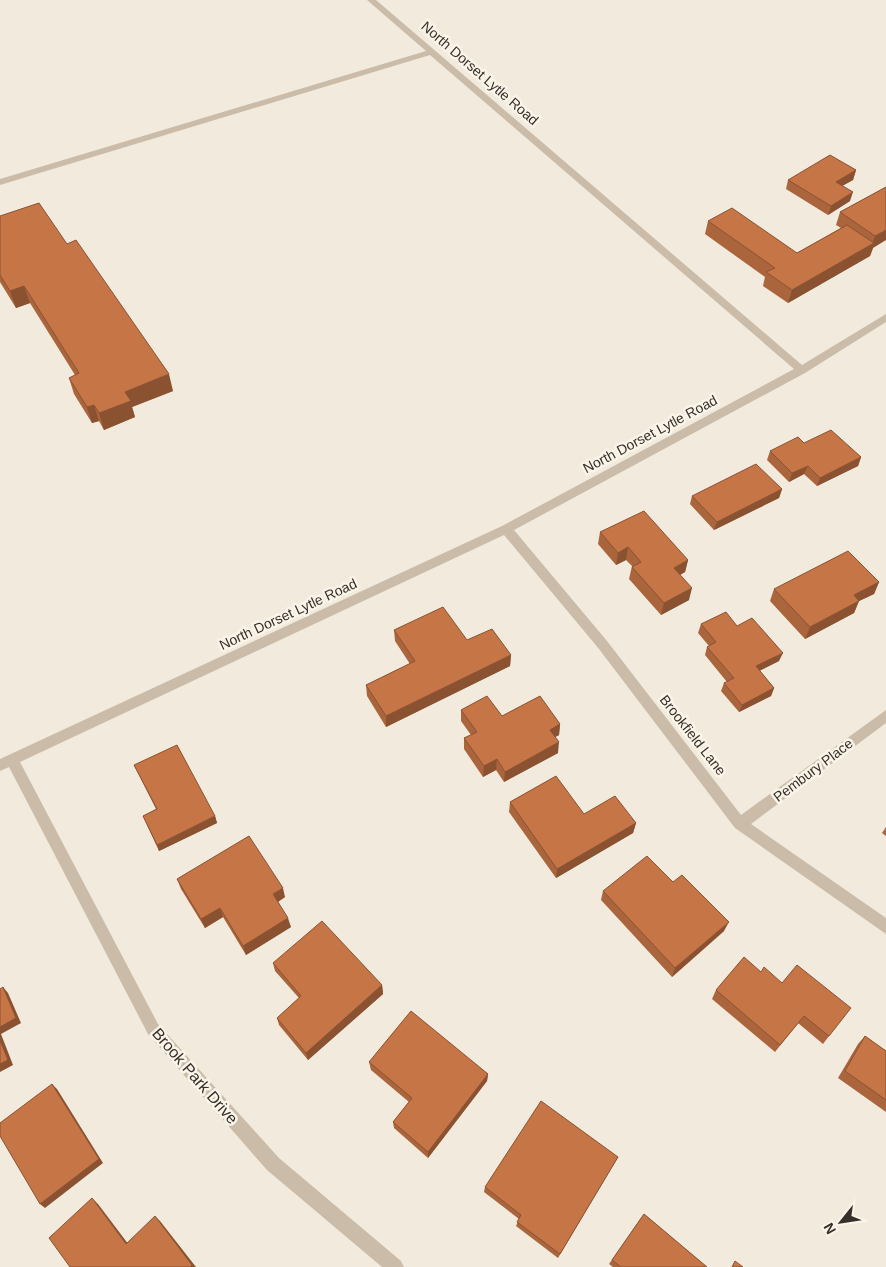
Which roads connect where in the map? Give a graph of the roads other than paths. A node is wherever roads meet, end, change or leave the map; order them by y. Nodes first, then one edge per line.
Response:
1 (371, 0) edge
2 (432, 52) junction
3 (0, 182) edge
4 (886, 317) edge
5 (801, 370) junction
6 (506, 529) junction
7 (886, 716) edge
8 (6, 762) edge
9 (740, 824) junction
10 (886, 927) edge
11 (396, 1267) edge

1 - 2 street, North Dorset Lytle Road
2 - 3 street
2 - 5 street, North Dorset Lytle Road
4 - 5 street
5 - 6 street, North Dorset Lytle Road
6 - 8 street, North Dorset Lytle Road
6 - 9 street, Brookfield Lane
7 - 9 street, Pembury Place
8 - 11 street, Brook Park Drive
9 - 10 street, Brookfield Lane

